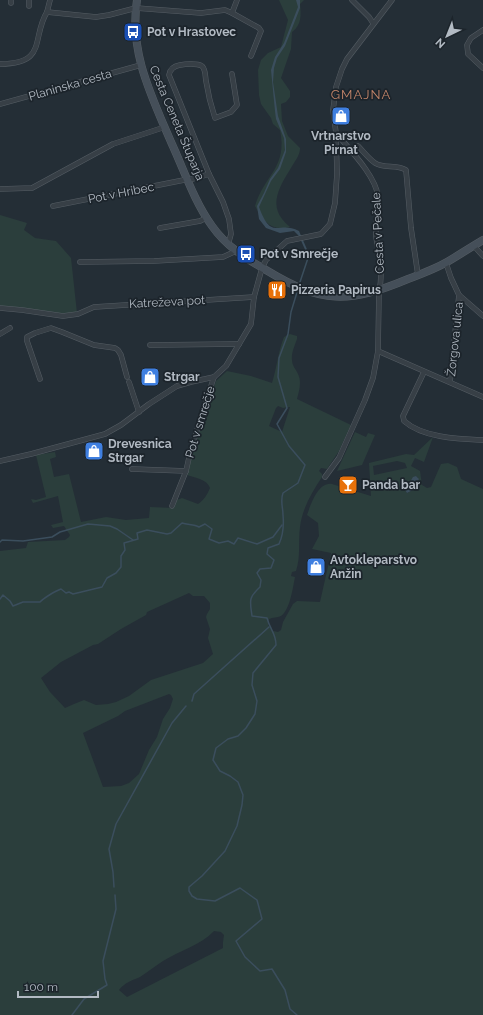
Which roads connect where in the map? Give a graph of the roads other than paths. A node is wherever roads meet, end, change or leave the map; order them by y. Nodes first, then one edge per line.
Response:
1 (29, 0) edge
2 (50, 0) edge
3 (137, 0) edge
4 (237, 0) edge
5 (352, 0) edge
6 (392, 0) edge
7 (29, 6) dead end
8 (136, 8) junction
9 (47, 12) junction
10 (232, 12) junction
11 (374, 24) junction
12 (483, 30) edge
13 (251, 56) dead end
14 (0, 64) edge
15 (141, 65) junction
16 (483, 68) edge
17 (232, 74) dead end
18 (0, 104) edge
19 (165, 127) junction
20 (336, 132) junction
21 (352, 153) junction
22 (209, 174) junction
23 (188, 180) junction
24 (0, 189) edge
25 (53, 206) dead end
26 (206, 218) junction
27 (160, 228) dead end
28 (483, 240) edge
29 (228, 244) junction
30 (474, 246) junction
31 (236, 251) junction
32 (483, 256) edge
33 (80, 262) dead end
34 (446, 263) junction
35 (262, 268) junction
36 (418, 275) junction
37 (379, 291) junction
38 (459, 295) junction
39 (254, 297) junction
40 (0, 308) edge
41 (483, 316) edge
42 (10, 328) dead end
43 (0, 334) edge
44 (239, 344) junction
45 (150, 345) dead end
46 (378, 351) junction
47 (424, 372) junction
48 (214, 378) junction
49 (40, 379) dead end
50 (450, 382) junction
51 (483, 397) edge
52 (139, 412) junction
53 (483, 440) edge
54 (0, 461) edge
55 (132, 469) dead end
56 (186, 470) junction
57 (325, 477) dead end
58 (172, 506) dead end

1 - 7 street
2 - 9 street
3 - 8 street, Cesta Ceneta Štuparja
4 - 10 street
5 - 11 street
6 - 11 street
8 - 9 street
8 - 10 street
8 - 15 street, Cesta Ceneta Štuparja
9 - 14 street
10 - 13 street
11 - 20 street
12 - 16 street
15 - 18 street, Planinska cesta
15 - 19 street, Cesta Ceneta Štuparja
17 - 22 street, Cesta Ceneta Štuparja
19 - 23 street, Cesta Ceneta Štuparja
19 - 24 street
20 - 21 street, Cesta v Pečale
20 - 35 street
21 - 36 street
21 - 37 street, Cesta v Pečale
22 - 23 street, Pot v Hribec
22 - 29 street, Cesta Ceneta Štuparja
23 - 25 street, Pot v Hribec
23 - 26 street, Cesta Ceneta Štuparja
26 - 27 street
26 - 29 street, Cesta Ceneta Štuparja
28 - 30 street, Cesta Ceneta Štuparja
29 - 31 street, Cesta Ceneta Štuparja
30 - 32 street
30 - 34 street, Cesta Ceneta Štuparja
31 - 33 street
31 - 35 street, Cesta Ceneta Štuparja
34 - 36 street, Cesta Ceneta Štuparja
34 - 38 street, Žorgova ulica
35 - 37 street, Cesta Ceneta Štuparja
35 - 39 street, Pot v smrečje
36 - 37 street, Cesta Ceneta Štuparja
37 - 46 street, Cesta v Pečale
38 - 41 street, Žorgova ulica
38 - 50 street, Žorgova ulica
39 - 40 street, Katreževa pot
39 - 44 street, Pot v smrečje
42 - 43 street
44 - 45 street
44 - 48 street, Pot v smrečje
46 - 47 street, Žorgova ulica
46 - 57 street, Cesta v Pečale
47 - 50 street, Žorgova ulica
47 - 53 street
48 - 52 street
48 - 56 street, Pot v smrečje
49 - 52 street
50 - 51 street, Žorgova ulica
52 - 54 street
55 - 56 street, Pot v smrečje
56 - 58 street, Pot v smrečje

